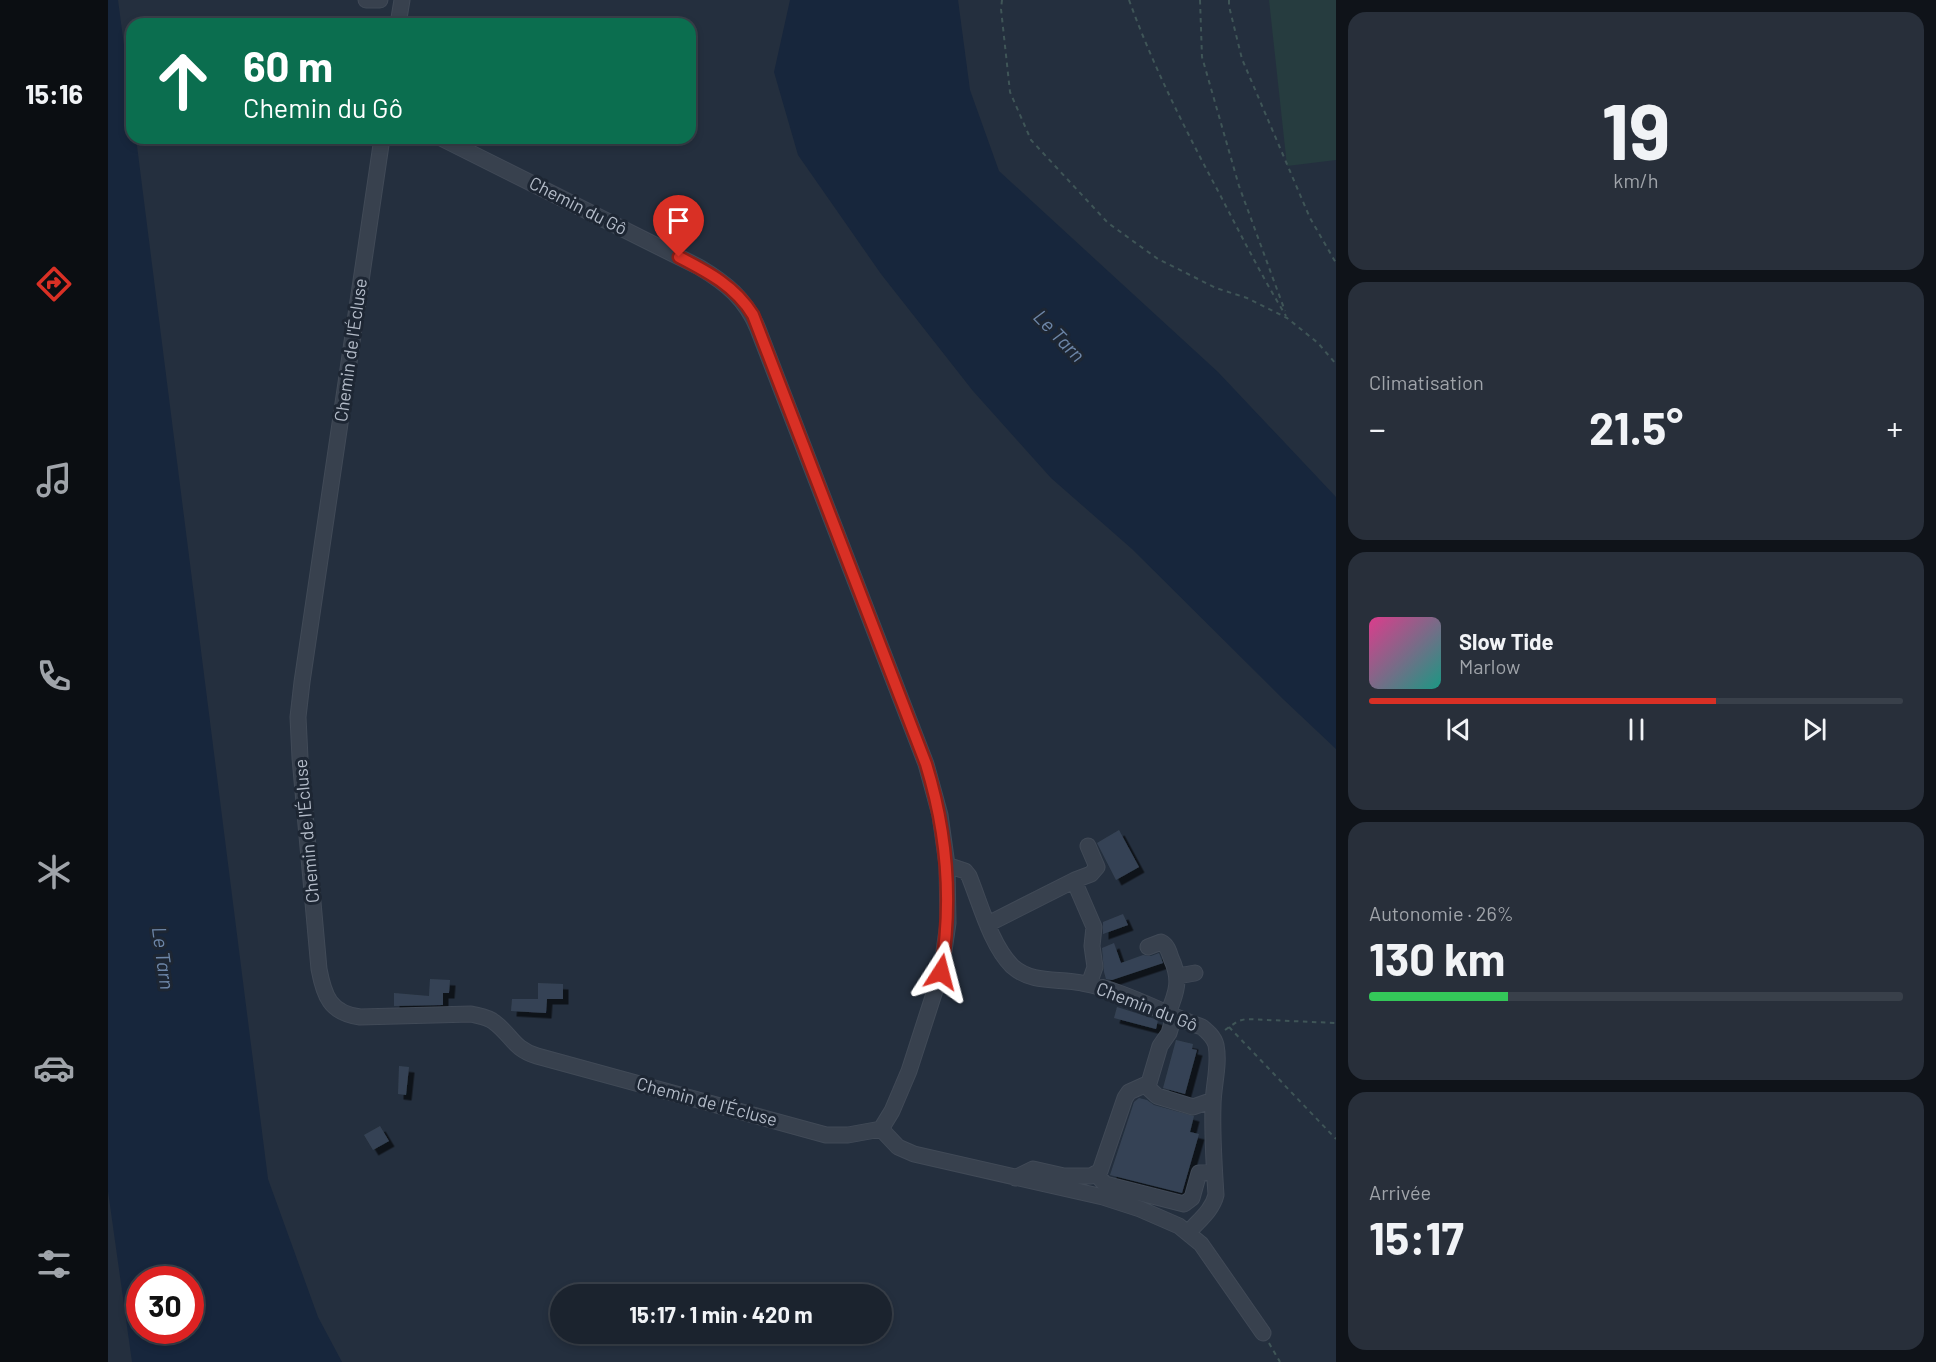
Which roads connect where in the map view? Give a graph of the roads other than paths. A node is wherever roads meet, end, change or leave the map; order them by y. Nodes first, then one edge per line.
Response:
1 (366, 0) edge
2 (380, 0) edge
3 (402, 0) edge
4 (399, 18) edge
5 (381, 144) edge
6 (453, 144) edge
7 (1088, 846) dead end
8 (947, 865) junction
9 (1076, 880) junction
10 (988, 924) junction
11 (1148, 947) dead end
12 (1195, 973) dead end
13 (1178, 976) junction
14 (1089, 984) junction
15 (1171, 1014) junction
16 (1145, 1085) junction
17 (1213, 1100) junction
18 (881, 1129) junction
19 (1214, 1172) junction
20 (1096, 1174) junction
21 (1015, 1178) junction
22 (1188, 1233) junction
23 (1263, 1333) road end

1 - 2 street
3 - 4 street
5 - 18 street, Chemin de l'Écluse
6 - 8 street, Chemin du Gô
7 - 9 street
8 - 10 street, Chemin du Gô
8 - 18 street
9 - 10 street
9 - 14 street
10 - 14 street, Chemin du Gô
11 - 13 street
12 - 13 street
13 - 15 street
14 - 15 street, Chemin du Gô
15 - 16 street
15 - 17 street, Chemin du Gô
16 - 17 street
16 - 20 street
17 - 19 street, Chemin du Gô
18 - 21 street
19 - 20 street
19 - 22 street, Chemin du Gô
20 - 21 street
21 - 22 street
22 - 23 street

